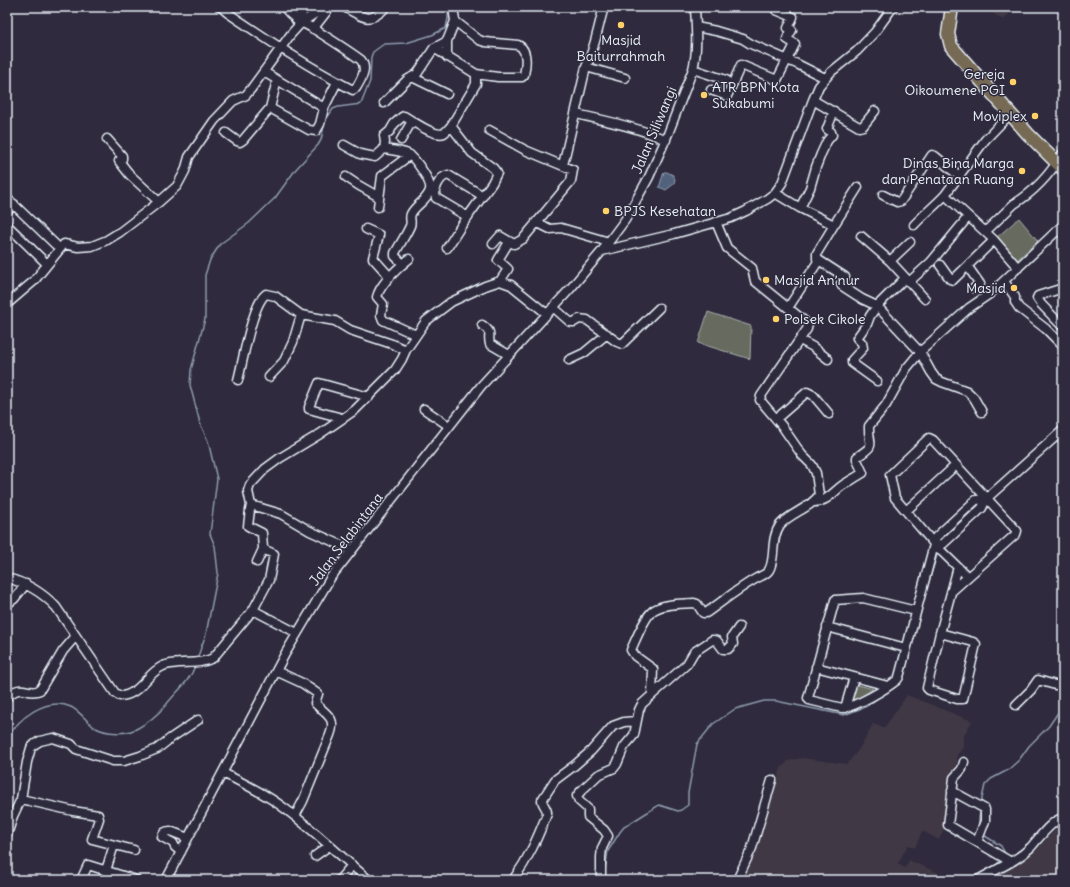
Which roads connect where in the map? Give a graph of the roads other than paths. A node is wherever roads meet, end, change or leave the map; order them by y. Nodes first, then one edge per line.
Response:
1 (222, 7) edge
2 (284, 7) edge
3 (307, 7) edge
4 (326, 7) edge
5 (344, 7) edge
6 (386, 7) edge
7 (453, 7) edge
8 (604, 7) edge
9 (695, 7) edge
10 (776, 7) edge
11 (893, 7) edge
12 (952, 7) edge
13 (299, 21) junction
14 (455, 22) junction
15 (696, 27) junction
16 (313, 28) junction
17 (447, 41) junction
18 (279, 48) junction
19 (434, 48) junction
20 (447, 57) junction
21 (786, 60) junction
22 (586, 67) junction
23 (693, 69) junction
24 (264, 72) junction
25 (476, 74) junction
26 (412, 77) junction
27 (498, 77) junction
28 (626, 78) dead end
29 (825, 78) junction
30 (277, 80) junction
31 (726, 80) dead end
32 (337, 82) junction
33 (476, 84) junction
34 (711, 90) dead end
35 (447, 94) dead end
36 (813, 100) junction
37 (384, 103) dead end
38 (270, 108) junction
39 (324, 108) junction
40 (834, 111) junction
41 (875, 111) dead end
42 (576, 114) junction
43 (1010, 114) junction
44 (412, 121) junction
45 (451, 126) junction
46 (489, 130) dead end
47 (226, 133) dead end
48 (107, 139) dead end
49 (401, 140) dead end
50 (666, 140) junction
51 (344, 145) dead end
52 (384, 149) junction
53 (410, 155) junction
54 (1061, 162) edge
55 (563, 165) junction
56 (958, 175) junction
57 (346, 177) dead end
58 (858, 187) dead end
59 (775, 193) junction
60 (883, 195) dead end
61 (483, 196) junction
62 (945, 196) junction
63 (380, 197) junction
64 (7, 198) edge
65 (159, 202) junction
66 (14, 204) junction
67 (378, 207) dead end
68 (800, 208) junction
69 (7, 212) edge
70 (468, 217) junction
71 (968, 218) junction
72 (536, 222) junction
73 (716, 222) junction
74 (7, 225) edge
75 (834, 225) junction
76 (914, 225) dead end
77 (1063, 225) edge
78 (366, 230) dead end
79 (617, 231) junction
80 (985, 232) junction
81 (861, 236) dead end
82 (994, 240) junction
83 (509, 242) junction
84 (609, 242) junction
85 (910, 242) dead end
86 (493, 244) dead end
87 (628, 244) junction
88 (60, 248) junction
89 (447, 248) dead end
90 (602, 251) junction
91 (819, 260) junction
92 (890, 261) junction
93 (47, 264) junction
94 (940, 265) dead end
95 (968, 267) junction
96 (1018, 268) junction
97 (390, 277) junction
98 (907, 280) junction
99 (1004, 280) junction
100 (500, 281) junction
101 (980, 284) dead end
102 (1063, 288) edge
103 (925, 298) dead end
104 (7, 304) edge
105 (877, 306) junction
106 (553, 307) junction
107 (659, 308) dead end
108 (788, 308) junction
109 (547, 314) junction
110 (301, 315) junction
111 (482, 325) dead end
112 (1063, 326) edge
113 (606, 334) junction
114 (416, 335) junction
115 (800, 340) junction
116 (1063, 346) edge
117 (406, 350) junction
118 (920, 352) junction
119 (509, 355) junction
120 (828, 359) dead end
121 (569, 360) dead end
122 (269, 377) dead end
123 (238, 380) dead end
124 (877, 381) dead end
125 (369, 397) junction
126 (424, 409) dead end
127 (982, 412) dead end
128 (829, 414) dead end
129 (342, 418) junction
130 (776, 419) junction
131 (449, 426) junction
132 (1063, 430) edge
133 (956, 465) junction
134 (986, 499) junction
135 (812, 502) junction
136 (251, 505) junction
137 (906, 511) junction
138 (935, 545) junction
139 (263, 549) junction
140 (352, 550) junction
141 (257, 562) dead end
142 (958, 567) junction
143 (968, 577) junction
144 (7, 578) edge
145 (26, 584) junction
146 (951, 592) junction
147 (7, 604) edge
148 (254, 610) junction
149 (916, 611) junction
150 (739, 627) dead end
151 (827, 627) junction
152 (940, 633) junction
153 (296, 634) junction
154 (75, 637) junction
155 (906, 648) junction
156 (816, 667) junction
157 (276, 671) junction
158 (854, 677) junction
159 (1063, 684) edge
160 (888, 686) junction
161 (652, 695) junction
162 (7, 697) edge
163 (1016, 705) dead end
164 (845, 708) junction
165 (198, 720) dead end
166 (636, 721) junction
167 (964, 762) dead end
168 (223, 773) junction
169 (772, 780) dead end
170 (952, 791) junction
171 (21, 799) junction
172 (295, 816) junction
173 (1063, 818) edge
174 (7, 835) edge
175 (188, 838) junction
176 (977, 842) junction
177 (114, 845) junction
178 (329, 846) junction
179 (134, 850) dead end
180 (181, 852) junction
181 (314, 856) dead end
182 (1011, 862) junction
183 (352, 866) junction
184 (106, 870) junction
185 (81, 880) edge
186 (103, 880) edge
187 (136, 880) edge
188 (166, 880) edge
189 (339, 880) edge
190 (369, 880) edge
191 (513, 880) edge
192 (601, 880) edge
193 (737, 880) edge
194 (978, 880) edge

1 - 18 street
2 - 13 street
3 - 13 street
4 - 13 street
4 - 16 street
5 - 6 street
7 - 14 street
8 - 22 street
9 - 15 street, Jalan Siliwangi
10 - 21 street
11 - 29 street
12 - 43 highway
13 - 16 street
13 - 18 street
14 - 17 street
14 - 27 street
15 - 21 street
15 - 23 street, Jalan Siliwangi
16 - 32 street
17 - 19 street
17 - 20 street
18 - 24 street
18 - 32 street
19 - 20 street
19 - 26 street
20 - 25 street
21 - 29 street
21 - 34 street
22 - 28 street
22 - 42 street
23 - 31 street
23 - 50 street, Jalan Siliwangi
24 - 30 street
24 - 65 street
25 - 27 street
25 - 33 street
26 - 35 street
26 - 37 street
27 - 33 street
29 - 36 street
30 - 38 street
30 - 39 street
32 - 39 street
33 - 45 street
36 - 40 street
36 - 59 street
38 - 39 street
38 - 47 street
40 - 41 street
40 - 68 street
42 - 50 street
42 - 55 street
43 - 54 highway
43 - 56 street
44 - 45 street
44 - 49 street
44 - 52 street
45 - 61 street
46 - 55 street
48 - 65 street
50 - 79 street, Jalan Siliwangi
51 - 52 street
52 - 53 street
53 - 63 street
53 - 97 street
54 - 80 street
55 - 72 street
56 - 60 street
56 - 62 street
57 - 63 street
58 - 75 street
59 - 68 street
59 - 73 street
61 - 70 street
61 - 70 street
62 - 71 street
62 - 76 street
63 - 67 street
64 - 66 street
65 - 88 street
66 - 69 street
66 - 88 street
68 - 75 street
70 - 89 street
71 - 80 street
71 - 98 street
72 - 83 street
72 - 84 street
73 - 87 street
73 - 108 street
74 - 93 street
75 - 91 street
77 - 96 street
78 - 97 street
79 - 84 street, Jalan Siliwangi
79 - 87 street
80 - 82 street
81 - 92 street
82 - 95 street
82 - 96 street
83 - 86 street
83 - 100 street
84 - 90 street, Jalan Siliwangi
85 - 92 street
87 - 90 street
88 - 93 street
90 - 106 street, Jalan Selabintana
91 - 105 street
91 - 108 street
92 - 98 street
93 - 104 street
94 - 95 street
95 - 101 street
96 - 99 street
97 - 114 street
98 - 103 street
98 - 105 street
99 - 116 street
99 - 118 street
100 - 109 street
100 - 114 street
102 - 112 street
105 - 118 street
105 - 124 street
106 - 109 street, Jalan Selabintana
106 - 113 street
107 - 113 street
108 - 115 street
109 - 119 street, Jalan Selabintana
110 - 117 street
110 - 122 street
110 - 123 street
111 - 119 street
113 - 121 street
114 - 117 street
115 - 120 street
115 - 130 street
117 - 125 street
118 - 127 street
118 - 135 street
119 - 131 street, Jalan Selabintana
125 - 129 street
125 - 129 street
126 - 131 street
128 - 130 street
129 - 136 street
130 - 135 street
131 - 140 street, Jalan Selabintana
132 - 134 street
133 - 134 street
133 - 137 street
133 - 137 street
134 - 138 street
134 - 143 street
135 - 161 street
136 - 139 street
136 - 140 street
137 - 138 street
138 - 142 street
138 - 149 street
139 - 141 street
139 - 148 street
140 - 153 street, Jalan Selabintana
142 - 143 street
142 - 146 street
143 - 146 street
144 - 145 street
145 - 147 street
145 - 154 street
146 - 152 street
148 - 153 street
148 - 154 street
149 - 151 street
149 - 155 street
150 - 161 street
151 - 155 street
151 - 156 street
152 - 152 street
153 - 157 street, Jalan Selabintana
154 - 162 street
155 - 160 street
156 - 158 street
156 - 164 street
157 - 168 street, Jalan Selabintana
157 - 172 street
158 - 160 street
158 - 164 street
159 - 163 street
160 - 164 street
161 - 166 street
165 - 171 street
166 - 191 street
166 - 192 street
167 - 170 street
168 - 172 street
168 - 175 street, Jalan Selabintana
169 - 193 street
170 - 176 street
170 - 176 street
171 - 174 street
171 - 177 street
172 - 178 street
173 - 182 street
175 - 180 street, Jalan Selabintana
175 - 180 street
176 - 182 street
177 - 179 street
177 - 184 street
178 - 181 street
178 - 183 street
180 - 188 street, Jalan Selabintana
182 - 194 street
183 - 189 street
183 - 190 street
184 - 185 street
184 - 186 street
184 - 187 street

